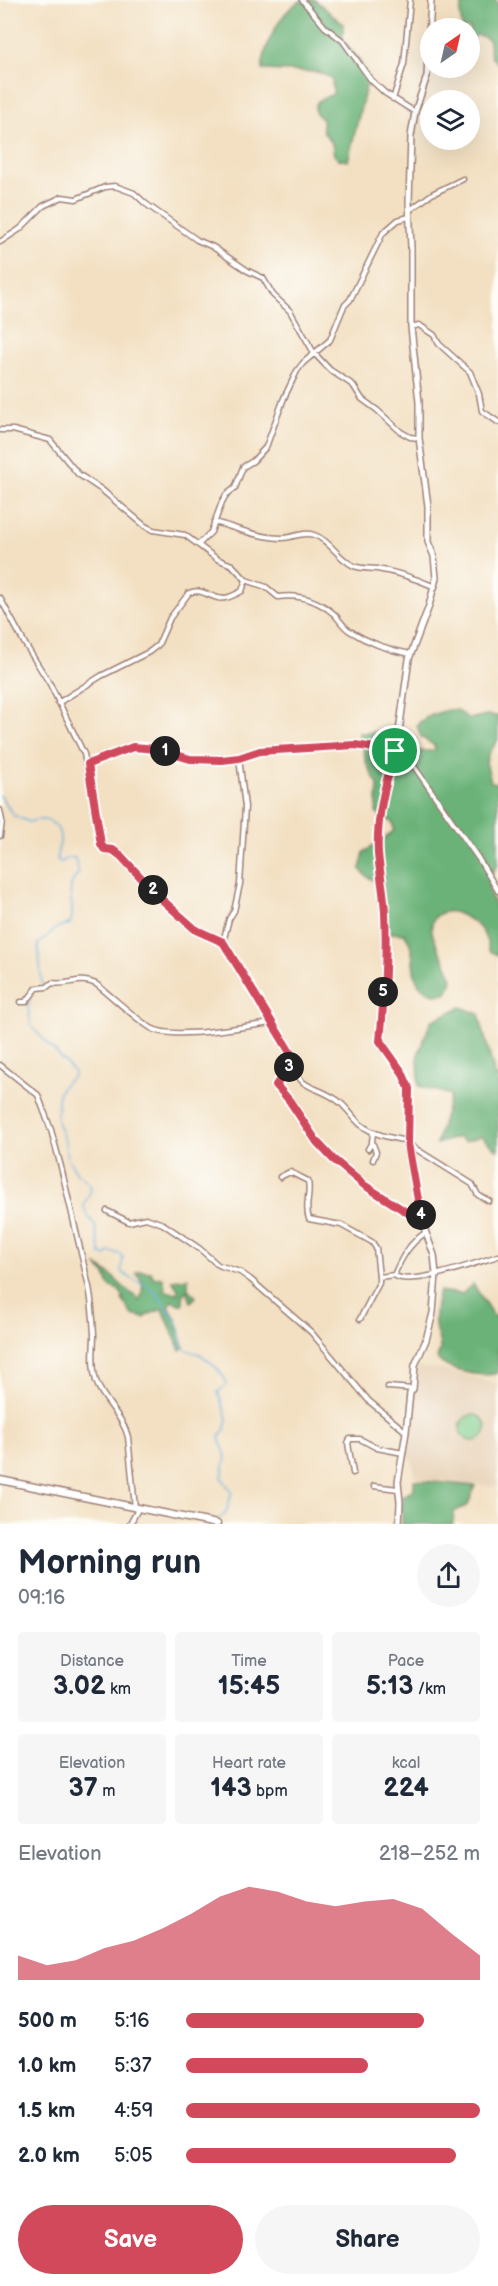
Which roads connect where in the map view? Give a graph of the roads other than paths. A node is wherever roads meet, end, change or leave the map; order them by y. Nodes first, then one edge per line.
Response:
1 (302, 0) edge
2 (410, 0) edge
3 (431, 0) edge
4 (393, 99) junction
5 (415, 112) junction
6 (463, 179) dead end
7 (409, 210) junction
8 (409, 217) junction
9 (0, 242) edge
10 (411, 327) junction
11 (314, 353) junction
12 (498, 422) edge
13 (0, 430) edge
14 (419, 438) junction
15 (214, 522) junction
16 (199, 544) junction
17 (246, 580) junction
18 (435, 586) junction
19 (0, 598) edge
20 (410, 654) junction
21 (58, 703) junction
22 (396, 748) junction
23 (239, 758) junction
24 (88, 764) junction
25 (0, 810) edge
26 (0, 836) edge
27 (498, 891) edge
28 (223, 942) junction
29 (21, 1002) dead end
30 (272, 1023) junction
31 (292, 1062) junction
32 (0, 1065) edge
33 (373, 1132) junction
34 (372, 1142) junction
35 (408, 1143) junction
36 (368, 1149) dead end
37 (373, 1160) dead end
38 (280, 1177) dead end
39 (489, 1201) dead end
40 (107, 1210) dead end
41 (73, 1217) junction
42 (79, 1218) dead end
43 (422, 1222) junction
44 (425, 1233) junction
45 (498, 1256) edge
46 (436, 1274) junction
47 (394, 1275) junction
48 (379, 1277) junction
49 (360, 1319) dead end
50 (388, 1387) dead end
51 (413, 1389) junction
52 (406, 1432) junction
53 (403, 1453) junction
54 (353, 1473) dead end
55 (0, 1480) edge
56 (374, 1486) dead end
57 (398, 1489) junction
58 (135, 1508) junction
59 (130, 1524) edge
60 (217, 1524) edge
61 (399, 1524) edge

1 - 4 street
2 - 4 street
3 - 5 main road
4 - 5 street
5 - 7 main road
6 - 7 street
7 - 8 main road
8 - 10 main road
8 - 11 street
9 - 11 street
10 - 12 street
10 - 14 main road
11 - 14 street
11 - 15 street
13 - 16 street
14 - 18 main road
15 - 16 street
15 - 18 street
16 - 17 street
17 - 20 street
17 - 21 street
18 - 20 main road
19 - 21 street
20 - 22 main road
21 - 24 street
22 - 23 street
22 - 27 street
22 - 35 main road
23 - 24 street
23 - 28 street
24 - 28 street
25 - 26 street
28 - 30 street
29 - 30 street
30 - 31 street
31 - 33 street
31 - 43 street
32 - 41 street
33 - 34 street
33 - 35 street
34 - 36 street
34 - 37 street
35 - 39 street
35 - 43 main road
38 - 48 street
40 - 52 street
41 - 42 street
41 - 58 street
43 - 44 main road
44 - 46 main road
44 - 47 street
45 - 46 street
46 - 47 street
46 - 51 main road
47 - 48 street
48 - 49 street
50 - 51 street
51 - 52 main road
52 - 53 main road
53 - 54 street
53 - 57 main road
55 - 58 highway
56 - 57 street
57 - 61 main road
58 - 59 street
58 - 60 highway

